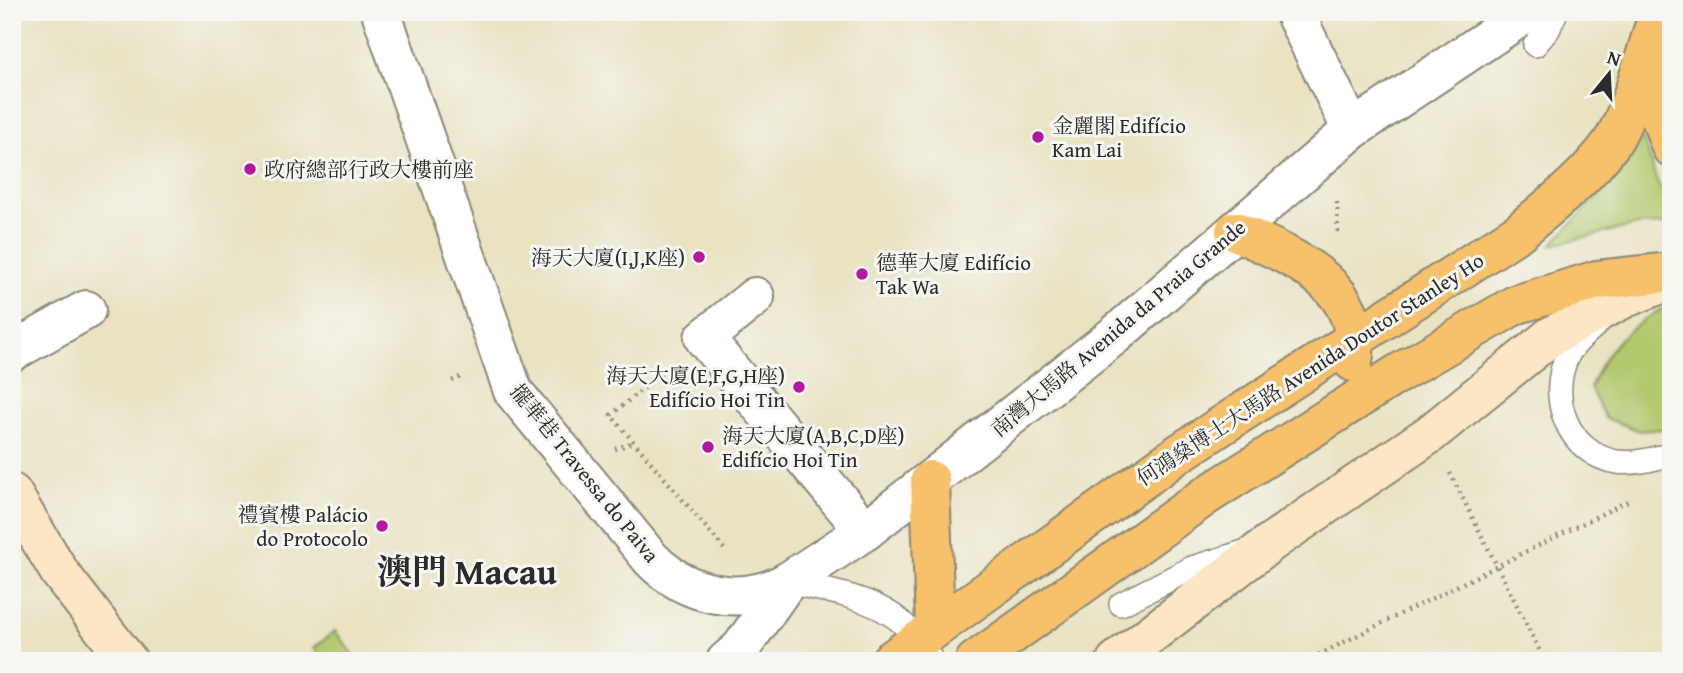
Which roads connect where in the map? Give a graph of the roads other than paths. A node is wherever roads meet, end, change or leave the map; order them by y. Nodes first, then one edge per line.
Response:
1 (381, 12) edge
2 (1294, 12) edge
3 (1556, 12) edge
4 (1657, 15) edge
5 (1531, 29) edge
6 (1352, 130) junction
7 (1671, 147) edge
8 (1235, 231) junction
9 (1671, 272) edge
10 (1671, 280) edge
11 (755, 297) dead end
12 (1623, 299) junction
13 (86, 310) dead end
14 (1357, 339) junction
15 (12, 352) edge
16 (1335, 414) junction
17 (1660, 457) dead end
18 (930, 480) junction
19 (12, 492) edge
20 (865, 531) junction
21 (1270, 543) junction
22 (774, 587) junction
23 (1121, 604) dead end
24 (918, 647) edge
25 (128, 661) edge
26 (726, 661) edge
27 (975, 661) edge
28 (1116, 661) edge

1 - 22 street, 擺華巷 Travessa do Paiva
2 - 6 street
3 - 5 lane
4 - 7 main road
4 - 14 main road, 何鴻燊博士大馬路 Avenida Doutor Stanley Ho
5 - 6 street, 南灣大馬路 Avenida da Praia Grande
6 - 8 street, 南灣大馬路 Avenida da Praia Grande
8 - 14 main road
8 - 18 street, 南灣大馬路 Avenida da Praia Grande
9 - 16 main road
10 - 12 street
11 - 20 street
12 - 17 lane
12 - 21 street
13 - 15 street
14 - 16 main road
14 - 24 main road, 何鴻燊博士大馬路 Avenida Doutor Stanley Ho
16 - 27 main road
18 - 20 street, 南灣大馬路 Avenida da Praia Grande
18 - 24 main road
19 - 25 street
20 - 22 street, 南灣大馬路 Avenida da Praia Grande
21 - 23 lane
21 - 28 street
22 - 24 lane
22 - 26 street, 南灣大馬路 Avenida da Praia Grande

